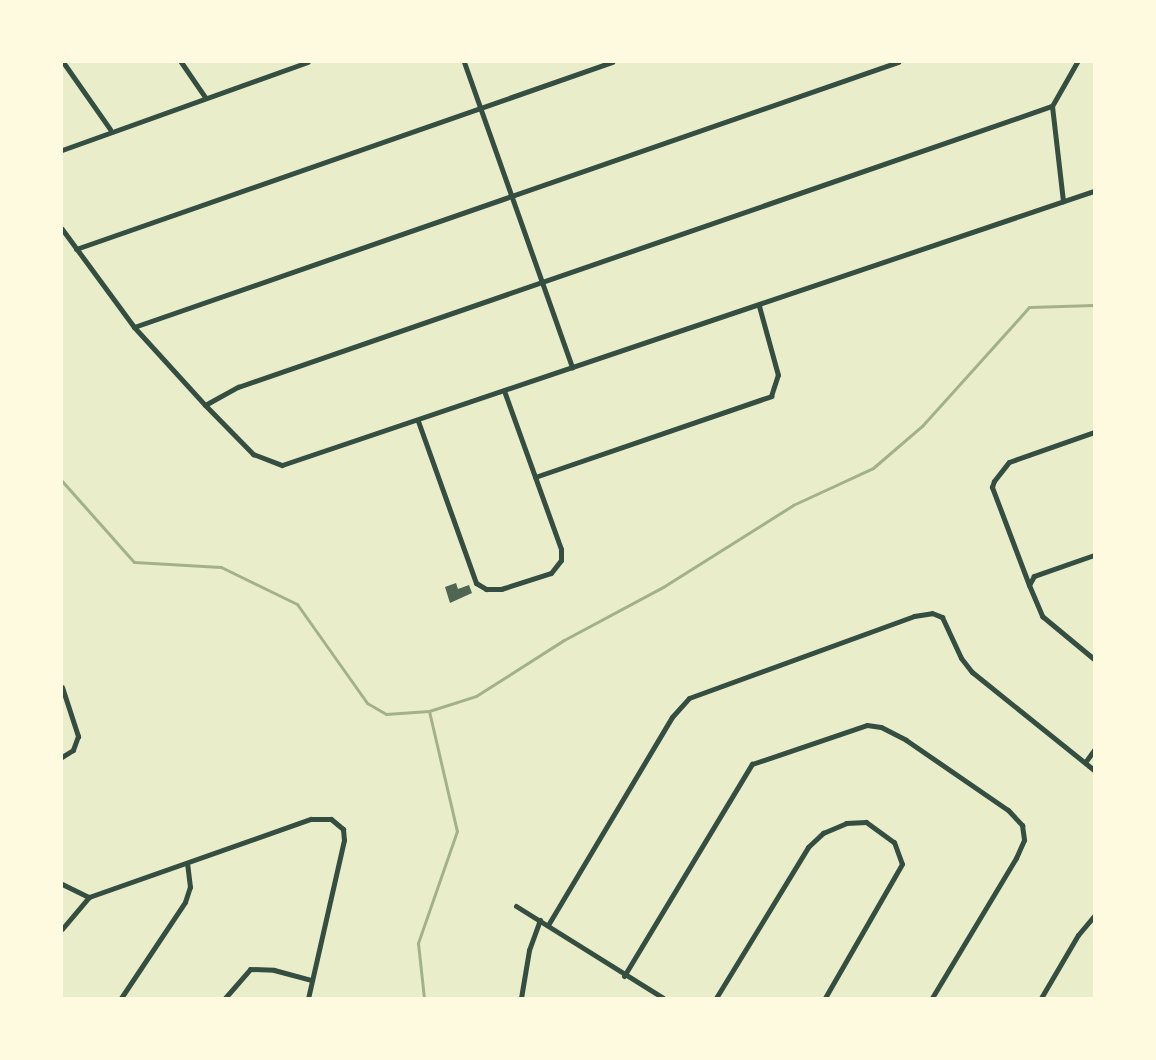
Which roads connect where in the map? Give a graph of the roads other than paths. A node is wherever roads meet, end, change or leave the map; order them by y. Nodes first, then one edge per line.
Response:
1 (63, 62) edge
2 (181, 62) edge
3 (308, 62) edge
4 (464, 62) edge
5 (612, 62) edge
6 (898, 62) edge
7 (1077, 62) edge
8 (205, 97) junction
9 (1052, 106) junction
10 (480, 109) junction
11 (110, 129) junction
12 (62, 150) edge
13 (1095, 190) edge
14 (508, 195) junction
15 (1063, 201) junction
16 (62, 229) edge
17 (76, 249) junction
18 (541, 282) junction
19 (759, 306) junction
20 (134, 327) junction
21 (572, 368) junction
22 (504, 391) junction
23 (205, 405) junction
24 (418, 421) junction
25 (1095, 432) edge
26 (536, 477) junction
27 (1095, 555) edge
28 (1029, 585) junction
29 (1095, 659) edge
30 (62, 687) edge
31 (1095, 750) edge
32 (62, 757) edge
33 (1086, 760) junction
34 (1095, 770) edge
35 (187, 864) junction
36 (62, 884) edge
37 (89, 897) junction
38 (516, 906) dead end
39 (1095, 916) edge
40 (540, 920) junction
41 (548, 925) junction
42 (62, 930) edge
43 (624, 975) junction
44 (312, 980) junction
45 (121, 999) edge
46 (225, 999) edge
47 (308, 999) edge
48 (521, 999) edge
49 (663, 999) edge
50 (716, 999) edge
51 (825, 999) edge
52 (932, 999) edge
53 (1041, 999) edge

1 - 11 street
2 - 8 street
3 - 8 street
4 - 10 street
5 - 10 street
6 - 14 street
7 - 9 street
8 - 11 street
9 - 15 street
9 - 18 street
10 - 14 street
10 - 17 street
11 - 12 street
13 - 15 street
14 - 18 street
14 - 20 street
15 - 19 street
16 - 17 street
17 - 20 street
18 - 21 street
18 - 23 street
19 - 21 street
19 - 26 street
20 - 23 street
21 - 22 street
22 - 24 street
22 - 26 street
23 - 24 street
24 - 26 street
25 - 28 street
27 - 28 street
28 - 29 street
30 - 32 street
31 - 33 street
33 - 34 street
33 - 41 street
35 - 37 street
35 - 44 street
35 - 45 street
36 - 37 street
37 - 42 street
38 - 40 street
39 - 53 street
40 - 41 street
40 - 48 street
41 - 43 street
43 - 49 street
43 - 52 street
44 - 46 street
44 - 47 street
50 - 51 street

